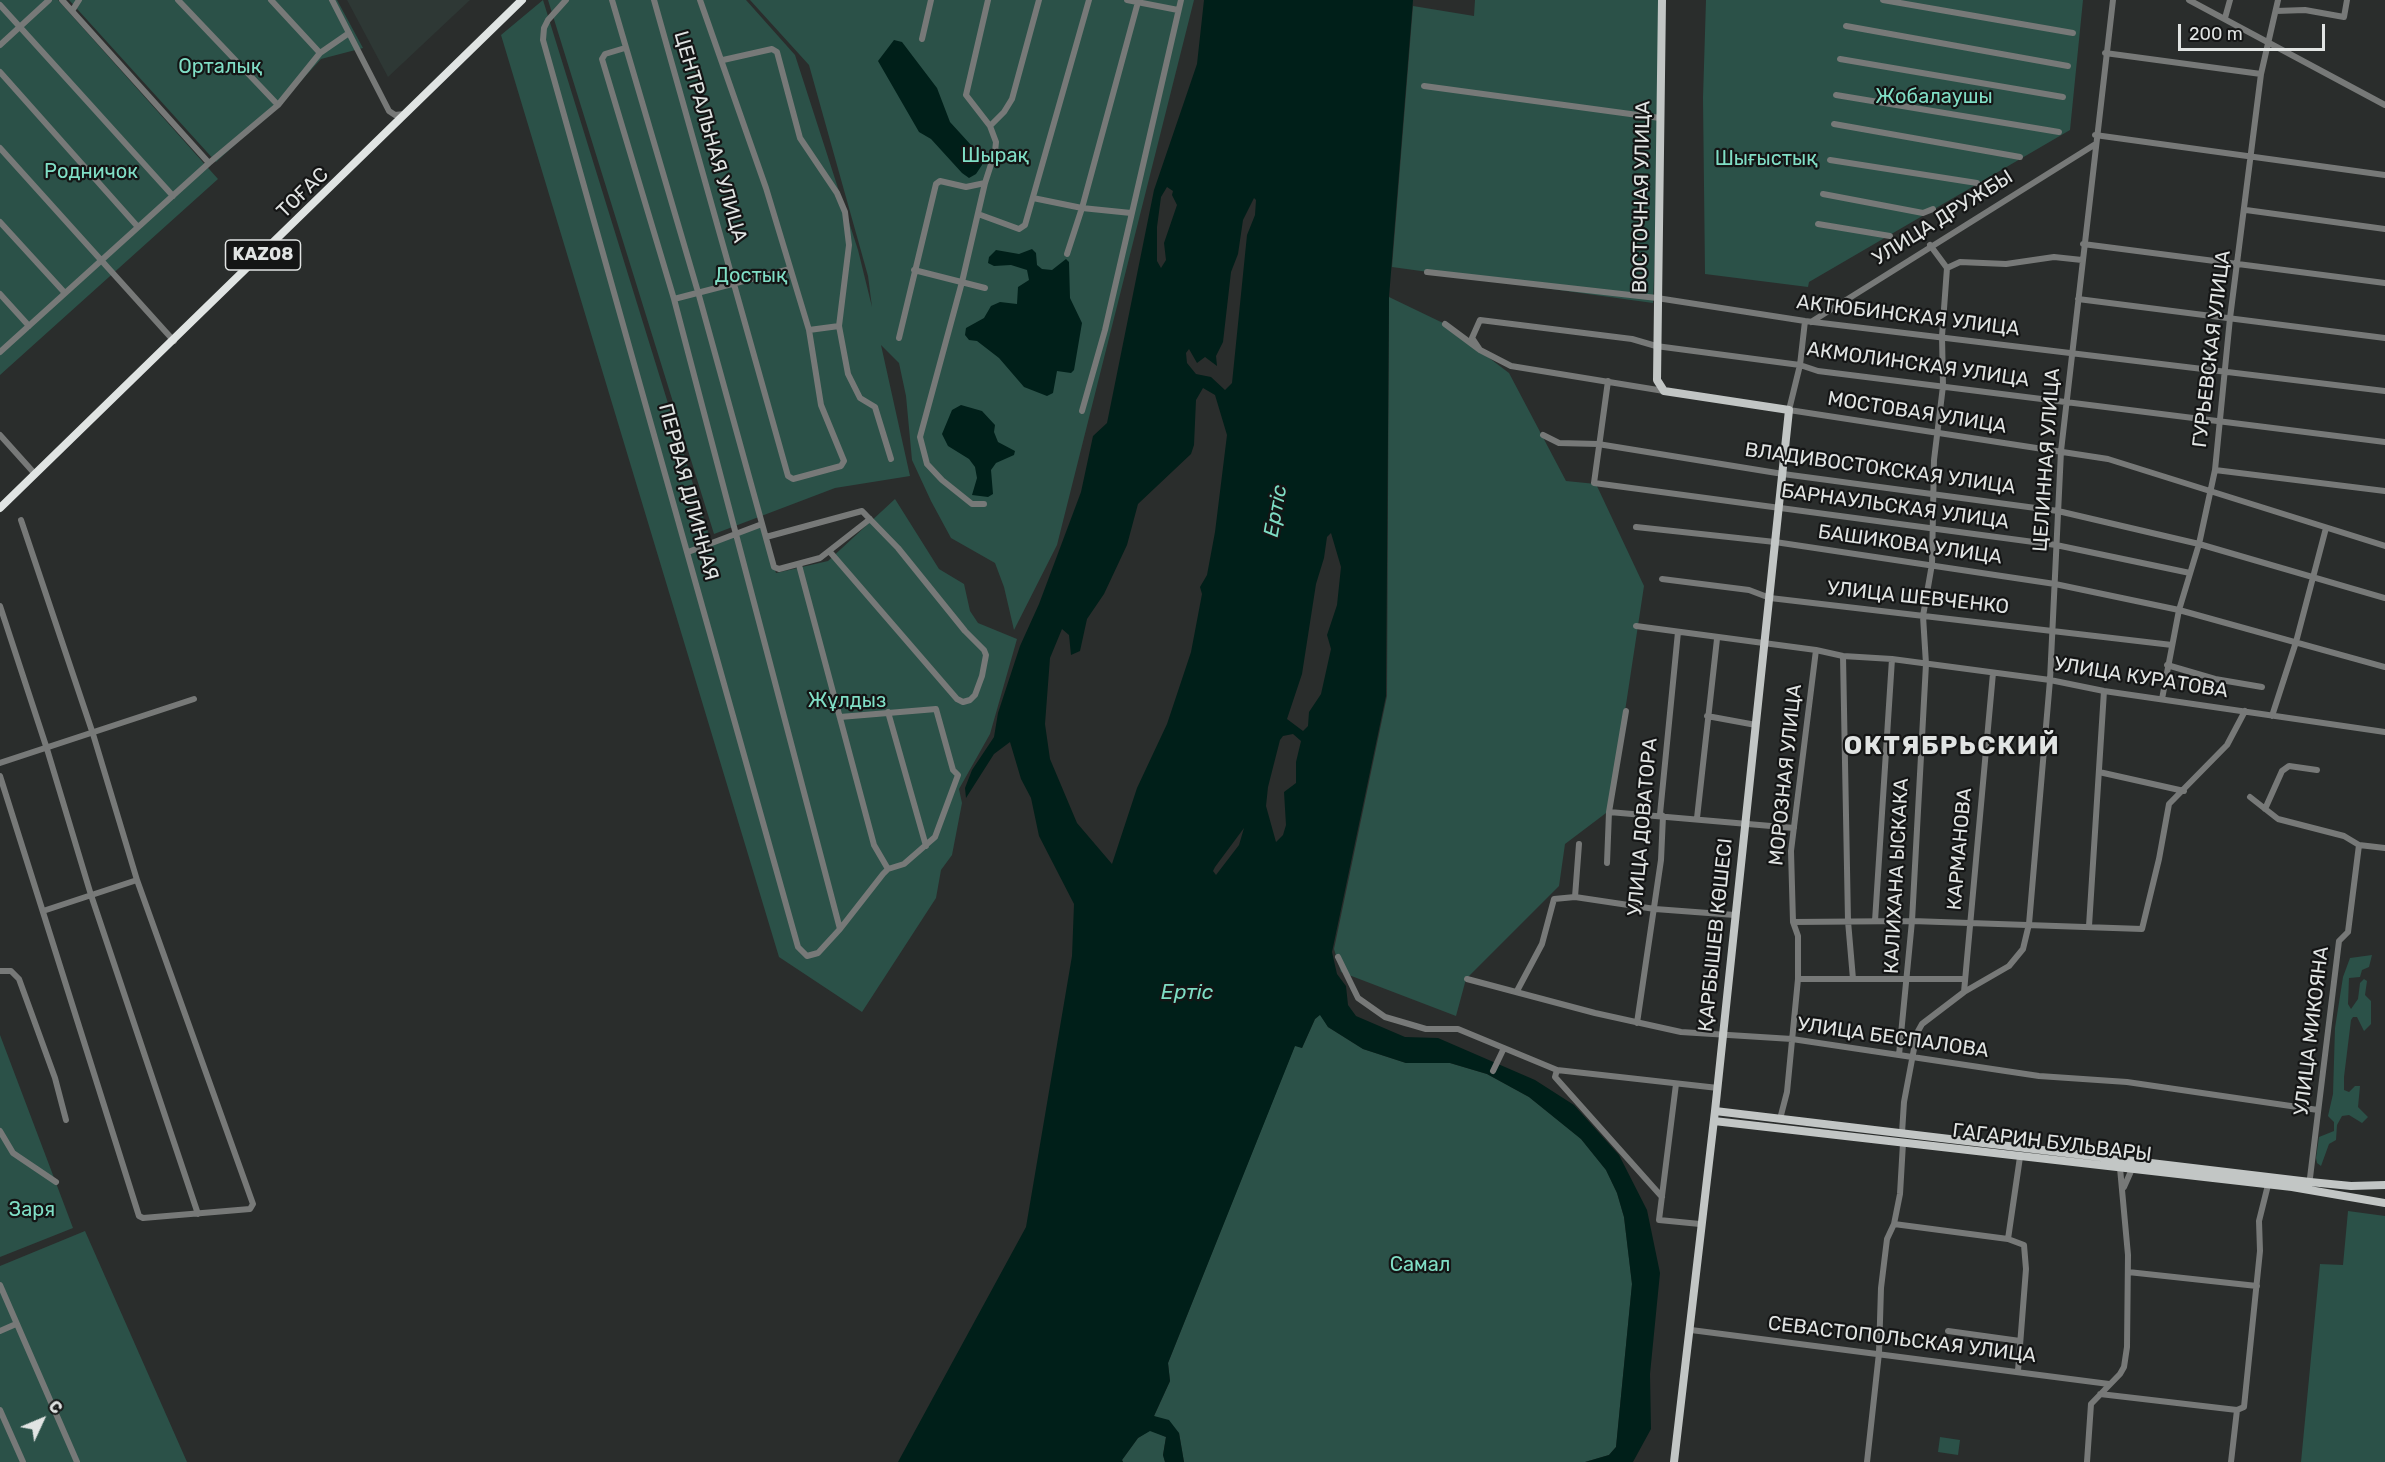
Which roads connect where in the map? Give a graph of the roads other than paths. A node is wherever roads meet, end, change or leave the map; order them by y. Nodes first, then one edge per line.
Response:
1 (49, 0) edge
2 (62, 0) edge
3 (79, 0) edge
4 (177, 0) edge
5 (271, 0) edge
6 (332, 0) edge
7 (522, 0) edge
8 (566, 0) edge
9 (612, 0) edge
10 (654, 0) edge
11 (700, 0) edge
12 (931, 0) edge
13 (988, 0) edge
14 (1039, 0) edge
15 (1089, 0) edge
16 (1127, 0) edge
17 (1181, 0) edge
18 (1662, 0) edge
19 (1882, 0) edge
20 (2113, 0) edge
21 (2189, 0) edge
22 (2230, 0) edge
23 (2278, 0) edge
24 (2347, 0) edge
25 (1138, 2) junction
26 (0, 4) edge
27 (1178, 10) junction
28 (72, 11) junction
29 (2276, 11) junction
30 (2226, 18) junction
31 (19, 26) junction
32 (1846, 26) dead end
33 (349, 33) junction
34 (2073, 33) dead end
35 (922, 39) dead end
36 (2269, 41) junction
37 (0, 45) edge
38 (625, 48) junction
39 (320, 53) junction
40 (2106, 53) junction
41 (1840, 59) dead end
42 (723, 60) junction
43 (2068, 66) dead end
44 (0, 72) edge
45 (2261, 74) junction
46 (1424, 86) dead end
47 (1836, 95) dead end
48 (2063, 97) dead end
49 (278, 105) junction
50 (2385, 105) edge
51 (410, 112) junction
52 (1660, 118) junction
53 (1834, 124) dead end
54 (990, 126) junction
55 (2059, 132) dead end
56 (2096, 135) junction
57 (2094, 145) junction
58 (0, 148) edge
59 (2252, 156) junction
60 (2020, 157) dead end
61 (1830, 160) dead end
62 (209, 163) junction
63 (2385, 175) edge
64 (985, 183) junction
65 (1977, 183) dead end
66 (1823, 194) dead end
67 (173, 196) junction
68 (1033, 198) junction
69 (1082, 208) junction
70 (1933, 209) dead end
71 (2246, 210) junction
72 (1131, 213) junction
73 (978, 214) junction
74 (0, 222) edge
75 (1818, 224) dead end
76 (138, 226) junction
77 (2385, 229) edge
78 (1890, 236) dead end
79 (2083, 244) junction
80 (1930, 245) junction
81 (1067, 254) dead end
82 (2082, 260) junction
83 (102, 261) junction
84 (2239, 264) junction
85 (1947, 268) junction
86 (790, 269) junction
87 (914, 270) junction
88 (1427, 272) dead end
89 (962, 282) junction
90 (734, 283) junction
91 (2385, 283) edge
92 (985, 288) dead end
93 (64, 292) junction
94 (698, 292) junction
95 (0, 294) edge
96 (1657, 298) junction
97 (674, 299) junction
98 (2078, 299) junction
99 (2230, 318) junction
100 (1808, 321) junction
101 (1445, 324) dead end
102 (29, 326) junction
103 (839, 326) junction
104 (809, 330) junction
105 (1942, 336) junction
106 (899, 338) dead end
107 (2385, 338) edge
108 (174, 341) junction
109 (1656, 346) junction
110 (1480, 350) junction
111 (0, 352) edge
112 (2072, 352) junction
113 (1800, 365) junction
114 (2224, 371) junction
115 (1608, 381) junction
116 (1943, 386) junction
117 (2385, 391) edge
118 (1664, 392) junction
119 (2066, 402) junction
120 (1789, 410) junction
121 (1082, 411) dead end
122 (2219, 422) junction
123 (1938, 432) junction
124 (0, 435) edge
125 (1543, 435) dead end
126 (2385, 442) edge
127 (1598, 444) junction
128 (2061, 452) junction
129 (891, 459) dead end
130 (2215, 470) junction
131 (35, 474) junction
132 (1783, 474) junction
133 (2211, 491) junction
134 (2385, 491) edge
135 (1935, 492) junction
136 (984, 504) dead end
137 (0, 508) edge
138 (1781, 508) junction
139 (2058, 510) junction
140 (870, 519) junction
141 (21, 520) dead end
142 (762, 524) junction
143 (1636, 527) dead end
144 (1933, 528) junction
145 (2326, 528) junction
146 (737, 531) junction
147 (766, 537) junction
148 (1775, 542) junction
149 (2199, 544) junction
150 (2056, 545) junction
151 (2385, 546) edge
152 (688, 552) junction
153 (830, 552) junction
154 (1932, 564) junction
155 (799, 565) junction
156 (2190, 573) junction
157 (2314, 577) junction
158 (1662, 579) dead end
159 (2055, 584) junction
160 (1770, 598) junction
161 (2385, 598) edge
162 (0, 606) edge
163 (2179, 610) junction
164 (1923, 616) junction
165 (1636, 626) dead end
166 (2054, 629) junction
167 (1678, 632) junction
168 (1717, 639) junction
169 (2296, 642) junction
170 (1765, 645) junction
171 (2172, 645) junction
172 (1816, 650) junction
173 (1843, 656) junction
174 (1892, 659) junction
175 (1926, 664) junction
176 (2167, 665) junction
177 (2385, 667) edge
178 (1993, 674) junction
179 (2050, 680) junction
180 (2262, 687) dead end
181 (2104, 691) junction
182 (194, 699) dead end
183 (2162, 699) junction
184 (1626, 711) dead end
185 (2245, 711) junction
186 (888, 712) junction
187 (1707, 716) junction
188 (2272, 716) junction
189 (840, 717) junction
190 (1756, 725) junction
191 (2385, 732) edge
192 (93, 734) junction
193 (47, 749) junction
194 (0, 763) edge
195 (2317, 770) dead end
196 (2099, 772) junction
197 (0, 776) edge
198 (2184, 790) junction
199 (2250, 797) dead end
200 (2265, 809) junction
201 (1609, 812) junction
202 (1663, 816) junction
203 (1697, 818) junction
204 (1744, 823) junction
205 (1794, 828) junction
206 (1579, 844) dead end
207 (2359, 845) junction
208 (926, 846) junction
209 (2385, 848) edge
210 (1607, 863) dead end
211 (888, 869) junction
212 (137, 880) junction
213 (91, 895) junction
214 (1575, 897) junction
215 (1655, 909) junction
216 (43, 911) junction
217 (1735, 915) junction
218 (1848, 921) junction
219 (1875, 921) junction
220 (1912, 921) junction
221 (1793, 922) junction
222 (1970, 923) junction
223 (2029, 924) junction
224 (2089, 926) junction
225 (840, 929) junction
226 (1338, 957) dead end
227 (0, 971) edge
228 (1467, 979) dead end
229 (1798, 979) junction
230 (1854, 979) junction
231 (1908, 979) junction
232 (1965, 979) junction
233 (1517, 991) junction
234 (1964, 992) junction
235 (1637, 1023) junction
236 (1722, 1035) junction
237 (1792, 1039) junction
238 (1504, 1048) junction
239 (1899, 1055) junction
240 (1912, 1057) junction
241 (1557, 1070) junction
242 (1493, 1071) dead end
243 (1676, 1084) junction
244 (1718, 1088) junction
245 (2318, 1110) junction
246 (1715, 1111) junction
247 (1780, 1119) junction
248 (66, 1120) dead end
249 (1714, 1121) junction
250 (0, 1131) edge
251 (1902, 1133) junction
252 (1903, 1143) junction
253 (2020, 1157) junction
254 (2120, 1164) junction
255 (2132, 1169) junction
256 (56, 1182) dead end
257 (2268, 1185) junction
258 (2385, 1185) edge
259 (2309, 1186) junction
260 (2122, 1194) junction
261 (1662, 1197) junction
262 (2384, 1201) edge
263 (198, 1214) junction
264 (1700, 1224) junction
265 (1894, 1224) junction
266 (2008, 1239) junction
267 (2128, 1272) junction
268 (0, 1285) edge
269 (2257, 1286) junction
270 (16, 1324) junction
271 (1691, 1330) junction
272 (0, 1331) edge
273 (1948, 1331) dead end
274 (2020, 1341) junction
275 (1878, 1353) junction
276 (2018, 1371) junction
277 (2109, 1384) junction
278 (2100, 1394) junction
279 (0, 1410) edge
280 (2237, 1410) junction
281 (22, 1462) edge
282 (77, 1462) edge
283 (1674, 1462) edge
284 (1867, 1462) edge
285 (2087, 1462) edge
286 (2230, 1462) edge

1 - 31 street
2 - 28 street
3 - 28 street
4 - 49 street
5 - 39 street
6 - 33 street
7 - 51 highway, ТОҒАС / KAZ08
8 - 152 street, ПЕРВАЯ ДЛИННАЯ
9 - 38 street
10 - 90 street, ЦЕНТРАЛЬНАЯ УЛИЦА
11 - 42 street
12 - 35 street
13 - 54 street
14 - 54 street
15 - 68 street
16 - 25 street
17 - 27 street
18 - 52 main road, ВОСТОЧНАЯ УЛИЦА
19 - 34 street
20 - 40 street, ЦЕЛИННАЯ УЛИЦА
21 - 30 street
22 - 30 street
23 - 29 street, ГУРЬЕВСКАЯ УЛИЦА
24 - 29 street
25 - 27 street
25 - 69 street
26 - 31 street
27 - 72 street
28 - 62 street
29 - 36 street, ГУРЬЕВСКАЯ УЛИЦА
30 - 36 street
31 - 37 street
31 - 67 street
32 - 43 street
33 - 39 street
33 - 51 street
36 - 45 street, ГУРЬЕВСКАЯ УЛИЦА
36 - 50 street
38 - 94 street
38 - 97 street
39 - 49 street
40 - 45 street
40 - 56 street, ЦЕЛИННАЯ УЛИЦА
41 - 48 street
42 - 86 street
42 - 103 street
44 - 76 street
45 - 59 street, ГУРЬЕВСКАЯ УЛИЦА
46 - 52 street
47 - 55 street
49 - 62 street
51 - 108 highway, ТОҒАС / KAZ08
52 - 96 main road, ВОСТОЧНАЯ УЛИЦА
53 - 60 street
54 - 64 street
56 - 57 street, ЦЕЛИННАЯ УЛИЦА
56 - 59 street
57 - 79 street, ЦЕЛИННАЯ УЛИЦА
57 - 80 street, УЛИЦА ДРУЖБЫ
58 - 83 street
59 - 63 street
59 - 71 street, ГУРЬЕВСКАЯ УЛИЦА
61 - 65 street
62 - 67 street
64 - 73 street
64 - 87 street
66 - 70 street
67 - 76 street
68 - 69 street
68 - 73 street
69 - 72 street
69 - 81 street
71 - 77 street
71 - 84 street, ГУРЬЕВСКАЯ УЛИЦА
72 - 121 street
73 - 89 street
74 - 93 street
75 - 78 street
76 - 83 street
79 - 82 street, ЦЕЛИННАЯ УЛИЦА
79 - 84 street
80 - 85 street
80 - 100 street, УЛИЦА ДРУЖБЫ
82 - 85 street
82 - 98 street, ЦЕЛИННАЯ УЛИЦА
83 - 93 street
83 - 108 street
84 - 91 street
84 - 99 street, ГУРЬЕВСКАЯ УЛИЦА
85 - 105 street, КАЛИХАНА ЫСКАКА
86 - 90 street
86 - 104 street
87 - 89 street
87 - 106 street
88 - 96 street, АКТЮБИНСКАЯ УЛИЦА
89 - 92 street
89 - 136 street
90 - 94 street
90 - 104 street, ЦЕНТРАЛЬНАЯ УЛИЦА
93 - 102 street
94 - 97 street
94 - 142 street
95 - 102 street
96 - 100 street, АКТЮБИНСКАЯ УЛИЦА
96 - 109 main road, ВОСТОЧНАЯ УЛИЦА
97 - 146 street
98 - 99 street
98 - 112 street, ЦЕЛИННАЯ УЛИЦА
99 - 107 street
99 - 114 street, ГУРЬЕВСКАЯ УЛИЦА
100 - 105 street, АКТЮБИНСКАЯ УЛИЦА
100 - 113 street
101 - 110 street, МОСТОВАЯ УЛИЦА
102 - 111 street
103 - 104 street
103 - 129 street
105 - 112 street, АКТЮБИНСКАЯ УЛИЦА
105 - 116 street, КАЛИХАНА ЫСКАКА
108 - 131 highway, ТОҒАС / KAZ08
109 - 110 street, АКМОЛИНСКАЯ УЛИЦА
109 - 113 street, АКМОЛИНСКАЯ УЛИЦА
109 - 118 main road, ВОСТОЧНАЯ УЛИЦА
110 - 115 street, МОСТОВАЯ УЛИЦА
112 - 114 street, АКТЮБИНСКАЯ УЛИЦА
112 - 119 street, ЦЕЛИННАЯ УЛИЦА
113 - 116 street, АКМОЛИНСКАЯ УЛИЦА
113 - 120 street
114 - 117 street, АКТЮБИНСКАЯ УЛИЦА
114 - 122 street, ГУРЬЕВСКАЯ УЛИЦА
115 - 118 street, МОСТОВАЯ УЛИЦА
115 - 127 street
116 - 119 street, АКМОЛИНСКАЯ УЛИЦА
116 - 123 street, КАЛИХАНА ЫСКАКА
118 - 120 main road, МОСТОВАЯ УЛИЦА
119 - 122 street, АКМОЛИНСКАЯ УЛИЦА
119 - 128 street, ЦЕЛИННАЯ УЛИЦА
120 - 123 street, МОСТОВАЯ УЛИЦА
120 - 132 main road, ҚАРБЫШЕВ КӨШЕСІ
122 - 126 street, АКМОЛИНСКАЯ УЛИЦА
122 - 130 street, ГУРЬЕВСКАЯ УЛИЦА
123 - 128 street, МОСТОВАЯ УЛИЦА
123 - 135 street, КАЛИХАНА ЫСКАКА
124 - 131 street
125 - 127 street, ВЛАДИВОСТОКСКАЯ УЛИЦА
127 - 132 street, ВЛАДИВОСТОКСКАЯ УЛИЦА
127 - 138 street, БАРНАУЛЬСКАЯ УЛИЦА
128 - 133 street, МОСТОВАЯ УЛИЦА
128 - 139 street, ЦЕЛИННАЯ УЛИЦА
130 - 133 street, ГУРЬЕВСКАЯ УЛИЦА
130 - 134 street
131 - 137 highway, ТОҒАС / KAZ08
132 - 135 street, ВЛАДИВОСТОКСКАЯ УЛИЦА
132 - 138 main road, ҚАРБЫШЕВ КӨШЕСІ
133 - 145 street, МОСТОВАЯ УЛИЦА
133 - 149 street, ГУРЬЕВСКАЯ УЛИЦА
135 - 139 street, ВЛАДИВОСТОКСКАЯ УЛИЦА
135 - 144 street, КАЛИХАНА ЫСКАКА
138 - 144 street, БАРНАУЛЬСКАЯ УЛИЦА
138 - 148 main road, ҚАРБЫШЕВ КӨШЕСІ
139 - 149 street, ВЛАДИВОСТОКСКАЯ УЛИЦА
139 - 150 street, ЦЕЛИННАЯ УЛИЦА
140 - 147 street
140 - 153 street
140 - 153 street
141 - 192 street
142 - 146 street
142 - 147 street
143 - 148 street, БАШИКОВА УЛИЦА
144 - 150 street, БАРНАУЛЬСКАЯ УЛИЦА
144 - 154 street, КАЛИХАНА ЫСКАКА
145 - 151 street, МОСТОВАЯ УЛИЦА
145 - 157 street
146 - 152 street
146 - 225 street
147 - 155 street
148 - 154 street, БАШИКОВА УЛИЦА
148 - 160 main road, ҚАРБЫШЕВ КӨШЕСІ
149 - 156 street, ГУРЬЕВСКАЯ УЛИЦА
149 - 157 street, ВЛАДИВОСТОКСКАЯ УЛИЦА
150 - 156 street, БАРНАУЛЬСКАЯ УЛИЦА
150 - 159 street, ЦЕЛИННАЯ УЛИЦА
152 - 225 street, ПЕРВАЯ ДЛИННАЯ
153 - 155 street
154 - 159 street, БАШИКОВА УЛИЦА
154 - 164 street, КАЛИХАНА ЫСКАКА
155 - 189 street
156 - 163 street, ГУРЬЕВСКАЯ УЛИЦА
157 - 161 street, ВЛАДИВОСТОКСКАЯ УЛИЦА
157 - 169 street
158 - 160 street, УЛИЦА ШЕВЧЕНКО
159 - 163 street, БАШИКОВА УЛИЦА
159 - 166 street, ЦЕЛИННАЯ УЛИЦА
160 - 164 street, УЛИЦА ШЕВЧЕНКО
160 - 170 main road, ҚАРБЫШЕВ КӨШЕСІ
162 - 193 street
163 - 169 street, БАШИКОВА УЛИЦА
163 - 171 street, ГУРЬЕВСКАЯ УЛИЦА
164 - 166 street, УЛИЦА ШЕВЧЕНКО
164 - 175 street, КАЛИХАНА ЫСКАКА
165 - 167 street, УЛИЦА КУРАТОВА
166 - 171 street, УЛИЦА ШЕВЧЕНКО
166 - 179 street, ЦЕЛИННАЯ УЛИЦА
167 - 168 street, УЛИЦА КУРАТОВА
167 - 202 street, УЛИЦА ДОВАТОРА
168 - 170 street, УЛИЦА КУРАТОВА
168 - 187 street
169 - 177 street, БАШИКОВА УЛИЦА
169 - 188 street
170 - 172 street, УЛИЦА КУРАТОВА
170 - 190 main road, ҚАРБЫШЕВ КӨШЕСІ
171 - 176 street, ГУРЬЕВСКАЯ УЛИЦА
172 - 173 street, УЛИЦА КУРАТОВА
172 - 205 street, МОРОЗНАЯ УЛИЦА
173 - 174 street, УЛИЦА КУРАТОВА
173 - 218 street
174 - 175 street, УЛИЦА КУРАТОВА
174 - 219 street
175 - 178 street, УЛИЦА КУРАТОВА
175 - 220 street, КАЛИХАНА ЫСКАКА
176 - 180 street
176 - 183 street, ГУРЬЕВСКАЯ УЛИЦА
178 - 179 street, УЛИЦА КУРАТОВА
178 - 222 street, КАРМАНОВА
179 - 181 street, УЛИЦА КУРАТОВА
179 - 223 street, ЦЕЛИННАЯ УЛИЦА
181 - 183 street, УЛИЦА КУРАТОВА
181 - 196 street
182 - 192 street
183 - 185 street, УЛИЦА КУРАТОВА
184 - 201 street
185 - 188 street, УЛИЦА КУРАТОВА
185 - 198 street
186 - 189 street
186 - 208 street
186 - 208 street
187 - 190 street
187 - 203 street
188 - 191 street, УЛИЦА КУРАТОВА
189 - 211 street
190 - 204 main road, ҚАРБЫШЕВ КӨШЕСІ
192 - 193 street
192 - 212 street
193 - 194 street
193 - 213 street
195 - 200 street
196 - 198 street
196 - 224 street
197 - 216 street
198 - 224 street
199 - 200 street
200 - 207 street
201 - 202 street
201 - 210 street
202 - 203 street
202 - 215 street, УЛИЦА ДОВАТОРА
203 - 204 street
204 - 205 street
204 - 217 main road, ҚАРБЫШЕВ КӨШЕСІ
205 - 221 street, МОРОЗНАЯ УЛИЦА
206 - 214 street
207 - 209 street
207 - 245 street, УЛИЦА МИКОЯНА
208 - 211 street
211 - 225 street
212 - 213 street
212 - 263 street
213 - 216 street
213 - 263 street
214 - 215 street
214 - 233 street
215 - 217 street
215 - 235 street, УЛИЦА ДОВАТОРА
216 - 263 street
217 - 236 main road, ҚАРБЫШЕВ КӨШЕСІ
218 - 219 street
218 - 221 street
218 - 230 street
219 - 220 street
220 - 222 street
220 - 231 street, КАЛИХАНА ЫСКАКА
221 - 229 street, МОРОЗНАЯ УЛИЦА
222 - 223 street
222 - 232 street, КАРМАНОВА
223 - 224 street
223 - 234 street, ЦЕЛИННАЯ УЛИЦА
226 - 238 street
227 - 248 street
228 - 233 street, УЛИЦА БЕСПАЛОВА
229 - 230 street
229 - 237 street, МОРОЗНАЯ УЛИЦА
230 - 231 street
231 - 232 street
231 - 239 street, КАЛИХАНА ЫСКАКА
232 - 234 street, КАРМАНОВА
233 - 235 street, УЛИЦА БЕСПАЛОВА
234 - 240 street, ЦЕЛИННАЯ УЛИЦА
235 - 236 street, УЛИЦА БЕСПАЛОВА
236 - 237 street, УЛИЦА БЕСПАЛОВА
236 - 244 main road, ҚАРБЫШЕВ КӨШЕСІ
237 - 239 street, УЛИЦА БЕСПАЛОВА
237 - 247 street, МОРОЗНАЯ УЛИЦА
238 - 241 street
238 - 242 street
239 - 240 street, УЛИЦА БЕСПАЛОВА
240 - 245 street, УЛИЦА БЕСПАЛОВА
240 - 251 street, ЦЕЛИННАЯ УЛИЦА
241 - 243 street
241 - 261 street
243 - 244 street
243 - 261 street
244 - 246 main road, ҚАРБЫШЕВ КӨШЕСІ
245 - 259 street, УЛИЦА МИКОЯНА
246 - 247 main road, ГАГАРИН БУЛЬВАРЫ
246 - 249 main road, ҚАРБЫШЕВ КӨШЕСІ
247 - 251 main road, ГАГАРИН БУЛЬВАРЫ
249 - 252 main road, ГАГАРИН БУЛЬВАРЫ
249 - 264 main road, ҚАРБЫШЕВ КӨШЕСІ
250 - 256 street
251 - 252 main road
251 - 254 main road, ГАГАРИН БУЛЬВАРЫ
252 - 253 main road, ГАГАРИН БУЛЬВАРЫ
252 - 265 street
253 - 254 main road, ГАГАРИН БУЛЬВАРЫ
253 - 266 street
254 - 255 main road, ГАГАРИН БУЛЬВАРЫ
254 - 259 main road, ГАГАРИН БУЛЬВАРЫ
254 - 260 street
255 - 257 main road, ГАГАРИН БУЛЬВАРЫ
255 - 260 street
257 - 259 main road, ГАГАРИН БУЛЬВАРЫ
257 - 269 street
258 - 259 main road, ГАГАРИН БУЛЬВАРЫ
259 - 262 main road, ГАГАРИН БУЛЬВАРЫ
260 - 267 street
261 - 264 street
264 - 271 main road, ҚАРБЫШЕВ КӨШЕСІ
265 - 266 street
265 - 275 street
266 - 274 street
267 - 269 street
267 - 277 street
268 - 270 street
269 - 280 street
270 - 272 street
270 - 282 street
271 - 275 street, СЕВАСТОПОЛЬСКАЯ УЛИЦА
271 - 283 main road, ҚАРБЫШЕВ КӨШЕСІ
273 - 274 street
274 - 276 street
275 - 276 street, СЕВАСТОПОЛЬСКАЯ УЛИЦА
275 - 284 street
276 - 277 street, СЕВАСТОПОЛЬСКАЯ УЛИЦА
277 - 278 street
278 - 280 street
278 - 285 street
279 - 281 street
280 - 286 street

